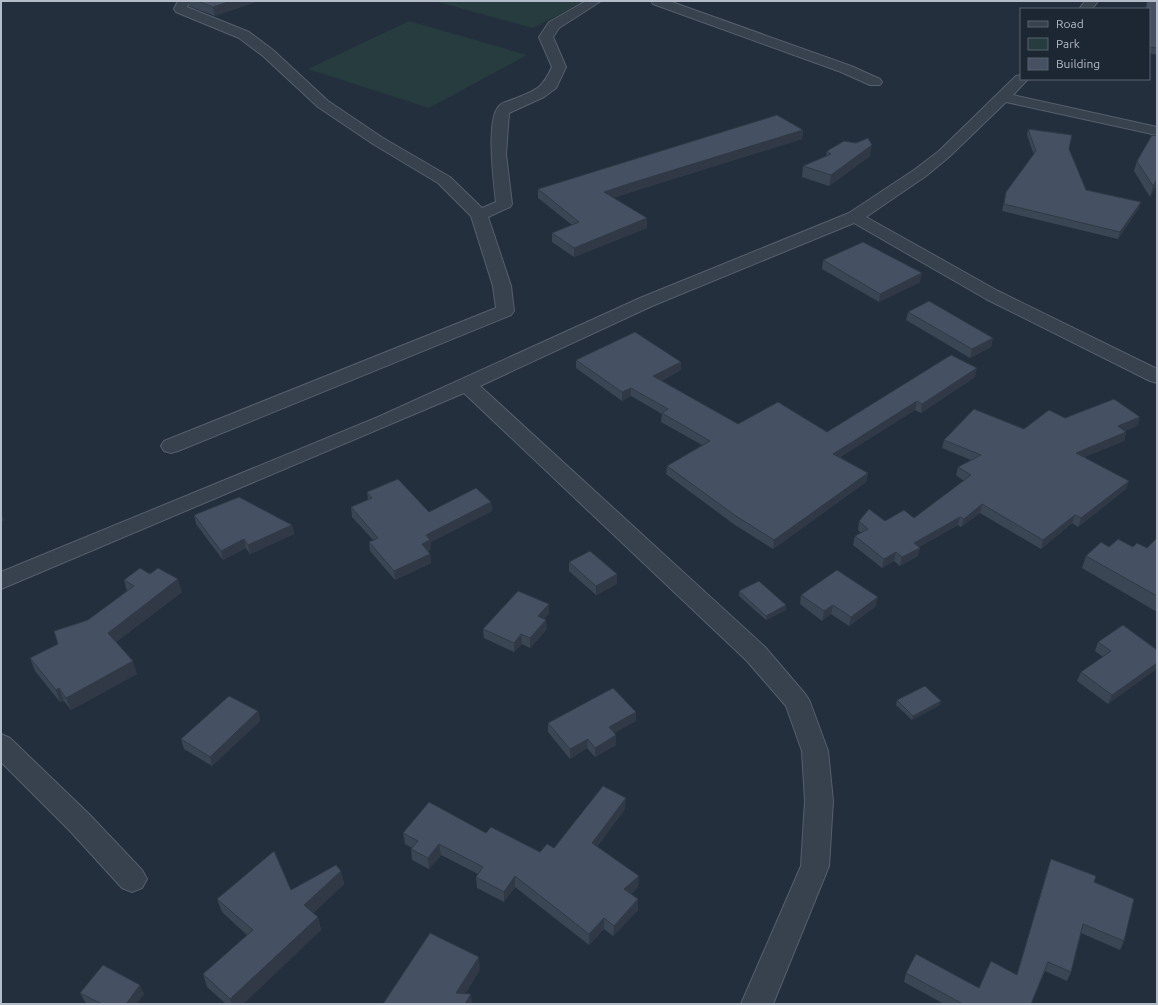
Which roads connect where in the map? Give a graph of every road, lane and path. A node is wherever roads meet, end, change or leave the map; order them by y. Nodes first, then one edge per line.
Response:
1 (184, 1) edge
2 (595, 1) edge
3 (657, 1) edge
4 (1020, 80) edge
5 (875, 82) dead end
6 (1003, 97) junction
7 (1157, 131) edge
8 (479, 215) junction
9 (855, 217) junction
10 (1157, 377) edge
11 (467, 385) junction
12 (171, 446) dead end
13 (1, 581) edge
14 (1, 745) edge
15 (132, 879) dead end
16 (762, 1002) edge

1 - 8 street
2 - 8 street
3 - 5 street
4 - 6 street
6 - 7 street
6 - 9 street
8 - 12 street
9 - 10 street
9 - 11 street
11 - 13 street
11 - 16 street
14 - 15 street

